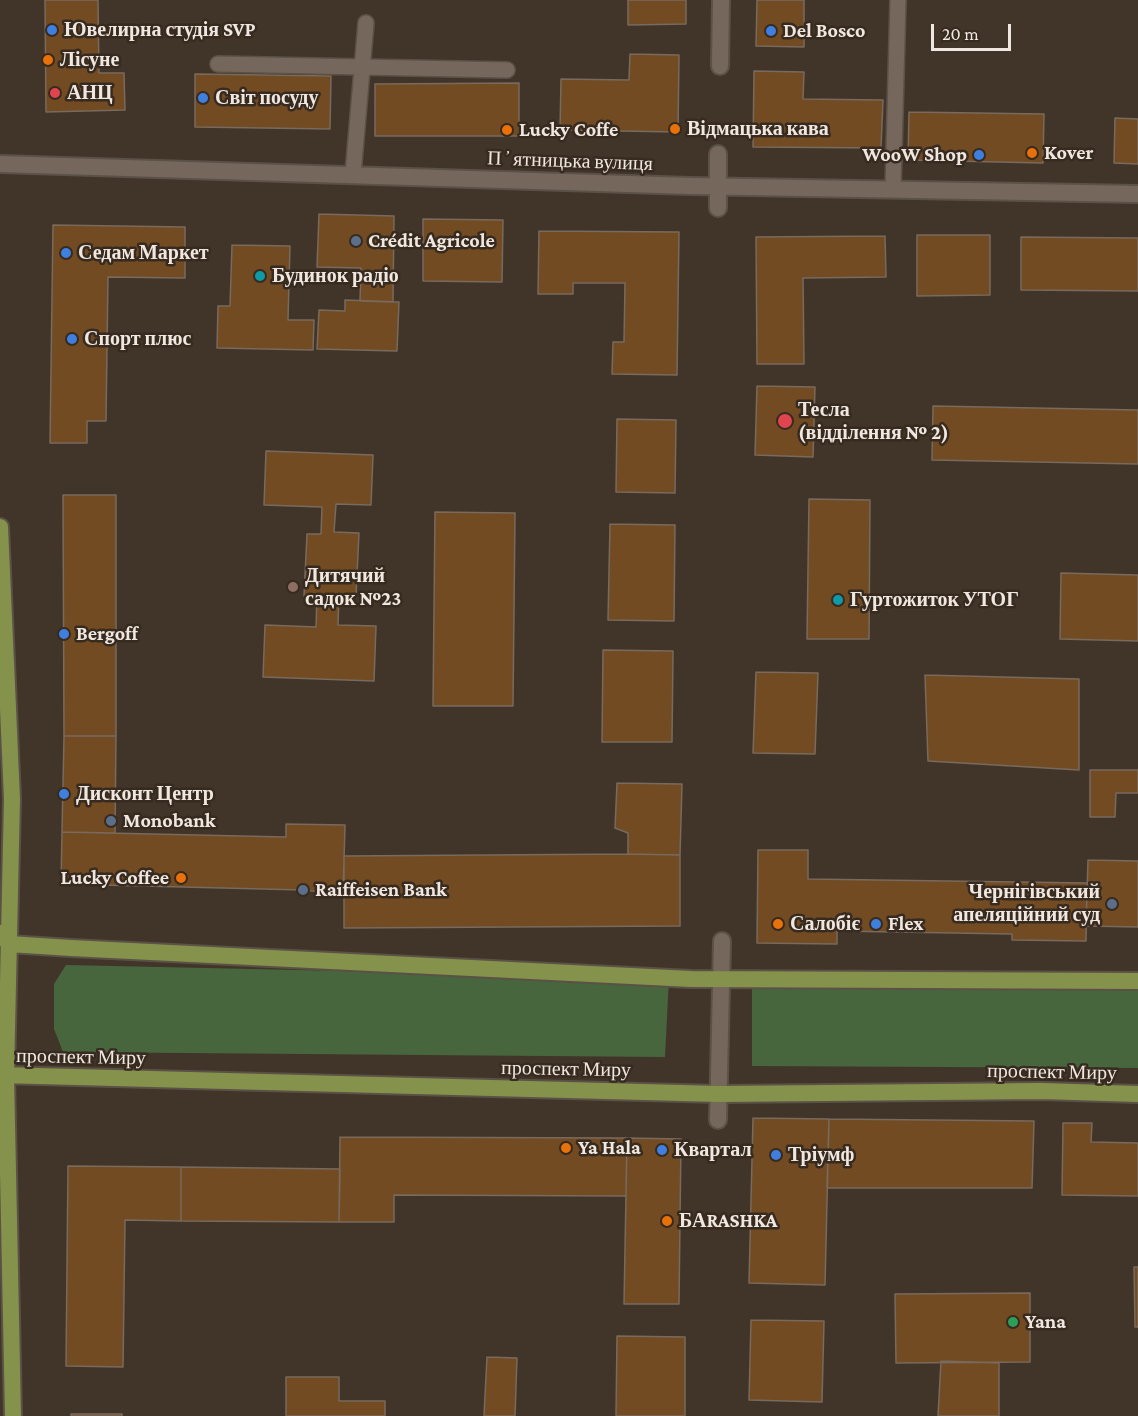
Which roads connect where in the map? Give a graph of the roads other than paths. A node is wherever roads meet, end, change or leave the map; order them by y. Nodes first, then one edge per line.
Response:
1 (721, 0) edge
2 (898, 0) edge
3 (366, 23) dead end
4 (218, 64) dead end
5 (720, 66) dead end
6 (362, 68) junction
7 (507, 70) dead end
8 (718, 154) dead end
9 (0, 164) edge
10 (353, 174) junction
11 (717, 186) junction
12 (893, 189) junction
13 (1138, 194) edge
14 (718, 208) dead end
15 (0, 527) edge
16 (722, 941) dead end
17 (3, 944) edge
18 (721, 978) junction
19 (1138, 981) edge
20 (2, 1079) edge
21 (718, 1094) junction
22 (1138, 1094) edge
23 (718, 1120) dead end
24 (13, 1416) edge

1 - 5 street
2 - 12 lane
3 - 6 lane
4 - 6 lane
6 - 7 lane
6 - 10 lane
8 - 11 street
9 - 10 street, Пʼятницька вулиця
10 - 11 street, Пʼятницька вулиця
11 - 12 street, Пʼятницька вулиця
11 - 14 street
12 - 13 street, Пʼятницька вулиця
15 - 17 main road
16 - 18 street
17 - 18 main road
17 - 20 main road
18 - 19 main road
18 - 21 street
20 - 21 main road, проспект Миру
20 - 24 main road
21 - 22 main road, проспект Миру
21 - 23 street

